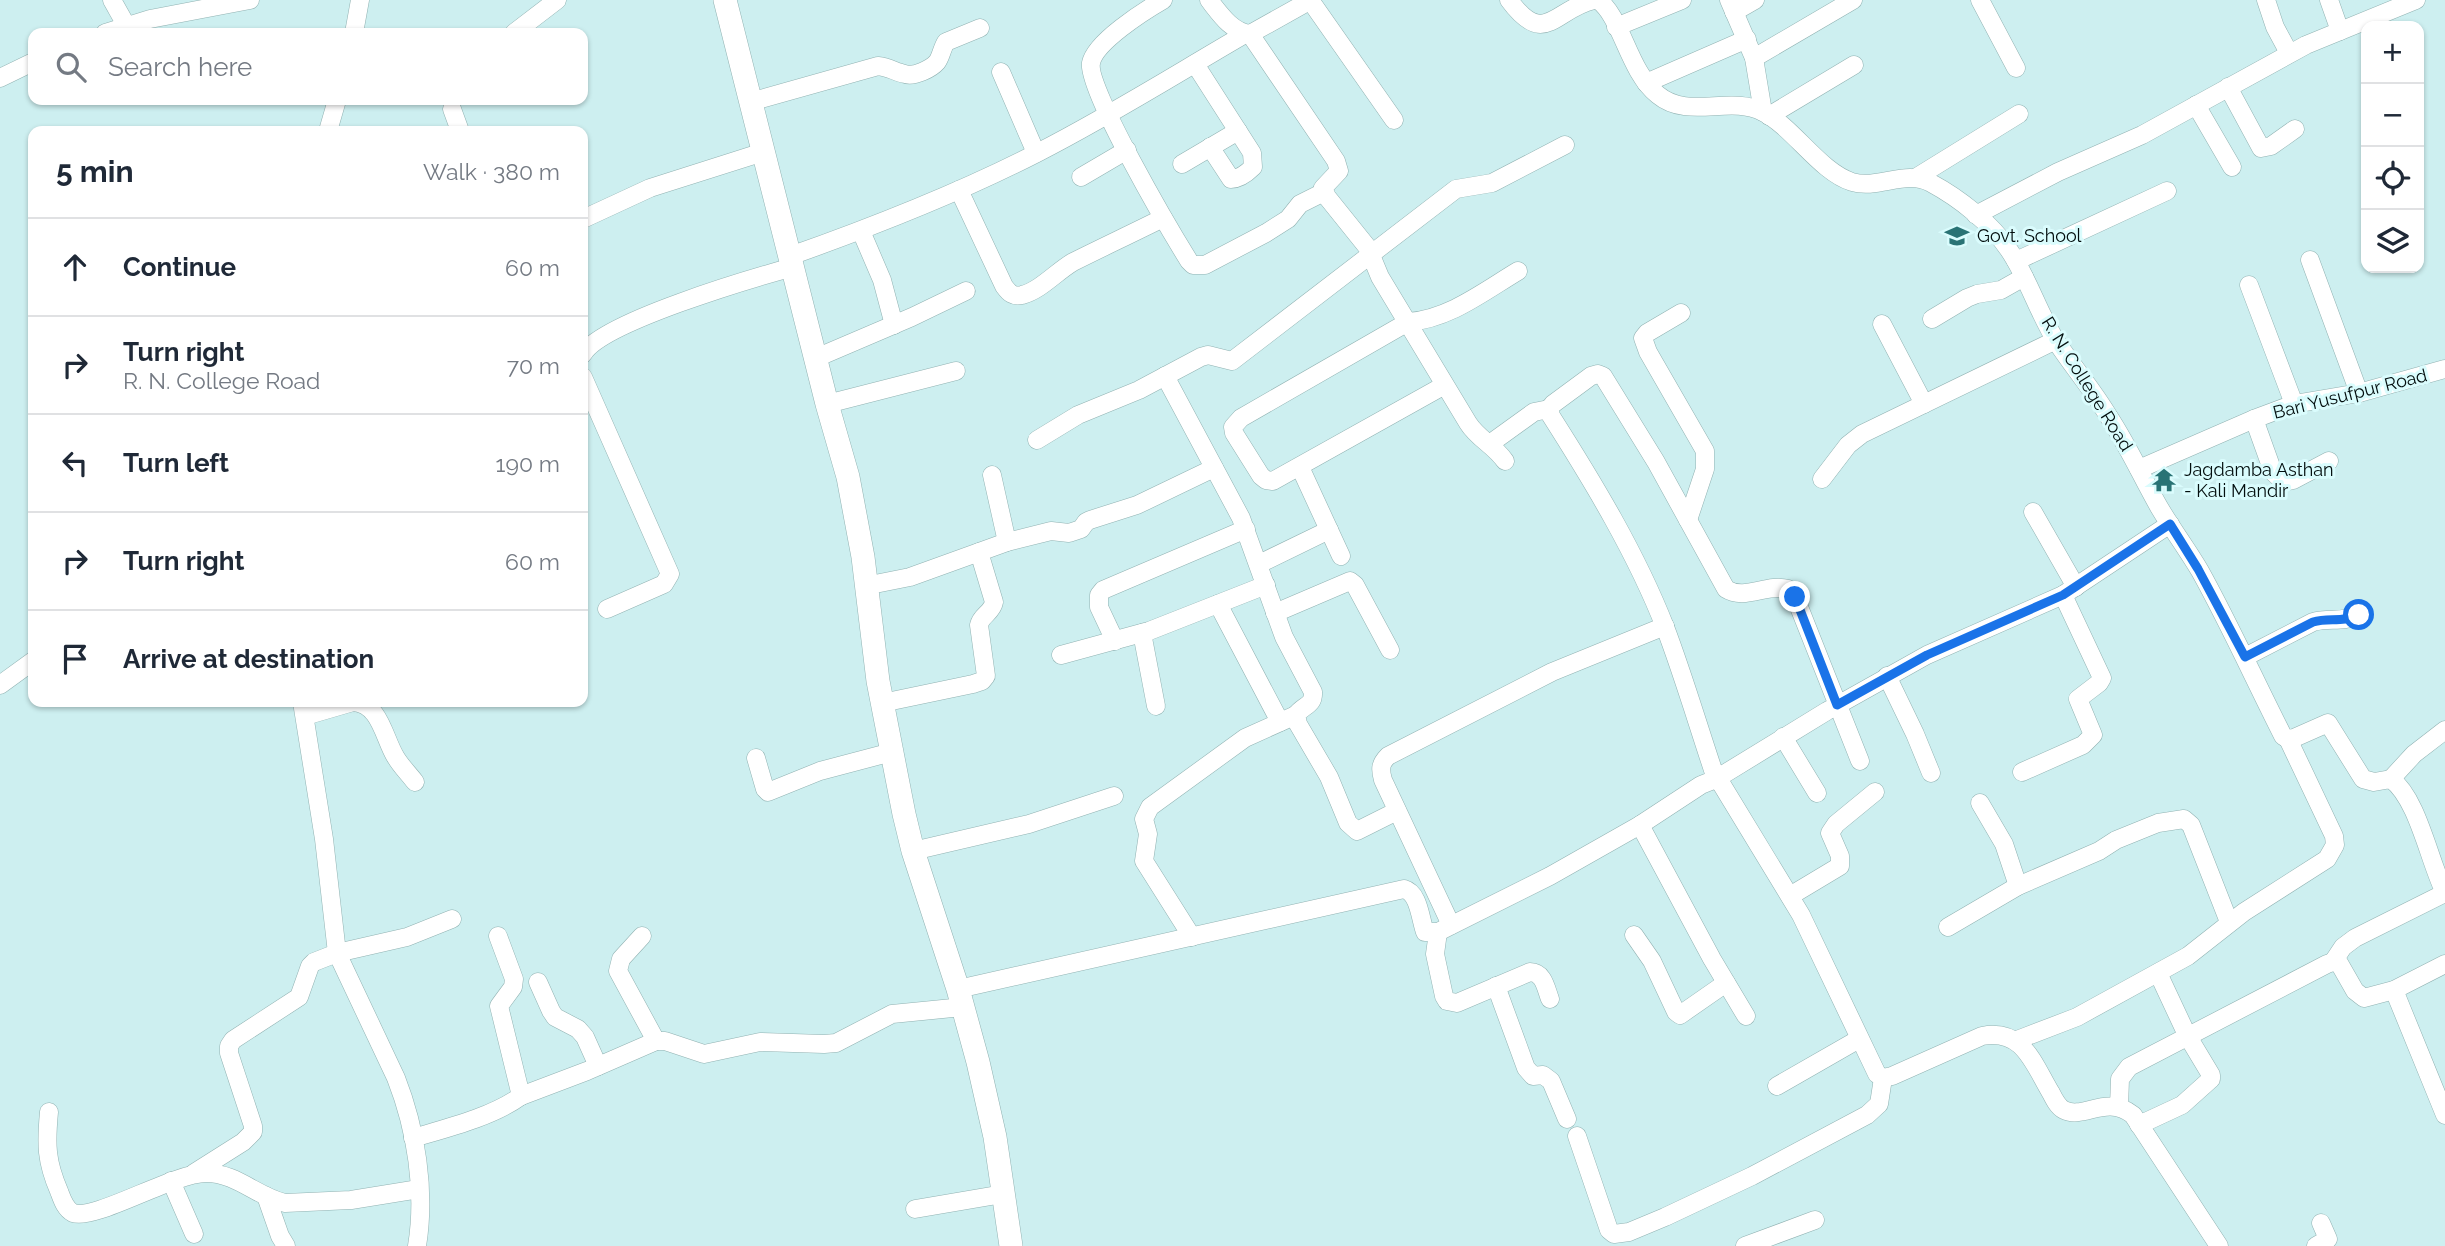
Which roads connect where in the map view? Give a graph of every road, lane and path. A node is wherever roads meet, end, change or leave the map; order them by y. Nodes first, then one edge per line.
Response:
1 (112, 0) edge
2 (250, 0) edge
3 (360, 0) edge
4 (557, 0) edge
5 (725, 0) edge
6 (1163, 0) edge
7 (1209, 0) edge
8 (1310, 0) edge
9 (1509, 0) edge
10 (1596, 0) edge
11 (1682, 0) edge
12 (1755, 0) edge
13 (1853, 0) edge
14 (1980, 0) edge
15 (2266, 0) edge
16 (2329, 0) edge
17 (2416, 0) edge
18 (1732, 6) edge
19 (126, 25) junction
20 (1616, 27) junction
21 (118, 28) edge
22 (355, 28) edge
23 (521, 28) edge
24 (980, 28) dead end
25 (2340, 31) junction
26 (1248, 34) junction
27 (1746, 39) junction
28 (2289, 53) junction
29 (1754, 58) junction
30 (28, 64) edge
31 (1195, 64) junction
32 (1854, 65) dead end
33 (2016, 68) dead end
34 (1001, 72) dead end
35 (0, 78) edge
36 (1646, 83) junction
37 (2228, 87) junction
38 (750, 102) junction
39 (336, 105) edge
40 (2196, 105) junction
41 (452, 109) dead end
42 (1766, 114) junction
43 (2019, 114) dead end
44 (1108, 115) junction
45 (1394, 120) dead end
46 (329, 126) edge
47 (458, 126) edge
48 (2295, 129) dead end
49 (1238, 131) junction
50 (1565, 145) dead end
51 (1210, 147) junction
52 (1127, 150) junction
53 (763, 152) junction
54 (1037, 153) junction
55 (1182, 163) dead end
56 (2232, 167) dead end
57 (1081, 177) dead end
58 (1917, 177) junction
59 (959, 190) junction
60 (2166, 191) dead end
61 (1324, 192) junction
62 (1976, 215) junction
63 (588, 217) edge
64 (1163, 218) junction
65 (860, 231) junction
66 (1372, 256) junction
67 (2310, 260) dead end
68 (792, 261) junction
69 (2020, 269) junction
70 (1518, 271) dead end
71 (2249, 285) dead end
72 (966, 291) dead end
73 (1681, 313) dead end
74 (1932, 319) dead end
75 (1408, 322) junction
76 (1882, 324) dead end
77 (894, 325) junction
78 (2056, 340) junction
79 (588, 348) edge
80 (816, 358) junction
81 (956, 372) dead end
82 (2444, 372) edge
83 (1165, 376) junction
84 (1443, 386) junction
85 (588, 388) edge
86 (2359, 393) junction
87 (827, 404) junction
88 (1924, 404) junction
89 (2294, 404) junction
90 (1549, 409) junction
91 (2254, 419) junction
92 (1037, 440) dead end
93 (1491, 443) junction
94 (1505, 461) dead end
95 (2329, 461) dead end
96 (1300, 467) junction
97 (1214, 468) junction
98 (2139, 469) junction
99 (992, 475) dead end
100 (1822, 478) dead end
101 (2033, 512) dead end
102 (1688, 520) junction
103 (2170, 524) junction
104 (1246, 529) junction
105 (1329, 530) junction
106 (1007, 542) junction
107 (979, 552) junction
108 (1341, 556) dead end
109 (1259, 564) junction
110 (1266, 585) junction
111 (865, 586) junction
112 (2069, 591) junction
113 (1218, 604) junction
114 (607, 609) dead end
115 (1275, 613) junction
116 (2359, 615) dead end
117 (1665, 626) junction
118 (1142, 634) junction
119 (1115, 641) junction
120 (1390, 650) dead end
121 (1061, 655) dead end
122 (2245, 657) junction
123 (28, 665) edge
124 (1888, 676) junction
125 (0, 685) edge
126 (882, 703) junction
127 (1837, 705) junction
128 (1156, 706) dead end
129 (364, 707) edge
130 (303, 709) edge
131 (1288, 718) junction
132 (2445, 730) edge
133 (1783, 737) junction
134 (2288, 739) junction
135 (892, 752) junction
136 (756, 758) dead end
137 (1860, 761) dead end
138 (2022, 772) dead end
139 (1931, 774) dead end
140 (1716, 779) junction
141 (2391, 779) junction
142 (415, 782) dead end
143 (1875, 792) dead end
144 (1817, 793) dead end
145 (1114, 796) dead end
146 (1980, 803) dead end
147 (1397, 811) junction
148 (1640, 825) junction
149 (913, 851) junction
150 (2440, 865) edge
151 (2018, 886) junction
152 (2445, 892) edge
153 (1790, 896) junction
154 (452, 919) dead end
155 (2229, 922) junction
156 (1948, 927) dead end
157 (1445, 929) junction
158 (1634, 934) dead end
159 (498, 936) dead end
160 (642, 936) dead end
161 (1192, 937) junction
162 (337, 953) junction
163 (2333, 961) junction
164 (2445, 964) edge
165 (2158, 973) junction
166 (538, 982) dead end
167 (1726, 983) junction
168 (1496, 986) junction
169 (2394, 990) junction
170 (961, 998) junction
171 (1550, 999) dead end
172 (1745, 1016) dead end
173 (2187, 1035) junction
174 (1859, 1039) junction
175 (2017, 1040) junction
176 (656, 1041) junction
177 (598, 1066) junction
178 (1884, 1078) junction
179 (1777, 1086) dead end
180 (521, 1096) junction
181 (2119, 1107) junction
182 (49, 1112) dead end
183 (2445, 1115) edge
184 (1567, 1119) dead end
185 (2139, 1125) junction
186 (1577, 1136) dead end
187 (413, 1138) junction
188 (191, 1175) junction
189 (171, 1181) junction
190 (419, 1189) junction
191 (1003, 1194) junction
192 (266, 1196) junction
193 (915, 1209) dead end
194 (1815, 1220) dead end
195 (2321, 1223) dead end
196 (194, 1234) dead end
197 (286, 1246) edge
198 (417, 1246) edge
199 (1011, 1246) edge
200 (1745, 1246) edge
201 (2219, 1246) edge
202 (2316, 1246) edge

1 - 19 street
2 - 19 street
3 - 22 street
4 - 23 street
5 - 38 main road
6 - 44 street
7 - 26 street
8 - 26 street
8 - 45 street
9 - 10 street
10 - 20 street
11 - 20 street
12 - 18 street
13 - 29 street
14 - 33 street
15 - 28 street
16 - 25 street
17 - 25 street
18 - 27 street
19 - 21 street
20 - 36 street
24 - 38 street
25 - 28 street
26 - 31 street
26 - 61 street
27 - 29 street
27 - 36 street
28 - 37 street
29 - 42 street
30 - 35 street
31 - 44 street
31 - 49 street
32 - 42 street
34 - 54 street
36 - 42 street
37 - 40 street
37 - 48 street
38 - 53 main road
39 - 46 street
40 - 56 street
40 - 62 street
41 - 47 street
42 - 58 street
43 - 58 street
44 - 52 street
44 - 54 street
49 - 51 street
49 - 51 street
50 - 66 street
51 - 55 street
52 - 57 street
52 - 64 street
53 - 63 street
53 - 68 main road
54 - 59 street
58 - 62 street, R. N. College Road
59 - 64 street
59 - 65 street
60 - 69 street
61 - 64 street
61 - 66 street
62 - 69 street, R. N. College Road
65 - 68 street
65 - 77 street
66 - 75 street
66 - 83 street
67 - 86 street
68 - 79 street
68 - 80 main road
69 - 74 street
69 - 78 street, R. N. College Road
70 - 75 street
71 - 89 street
72 - 77 street
73 - 102 street
75 - 84 street
75 - 96 street
76 - 88 street
77 - 80 street
78 - 88 street
78 - 98 street, R. N. College Road
80 - 87 main road
81 - 87 street
82 - 86 street, Bari Yusufpur Road
83 - 92 street
83 - 97 street
84 - 93 street
84 - 96 street
85 - 114 street
86 - 89 street, Bari Yusufpur Road
87 - 111 main road
88 - 100 street
89 - 91 street, Bari Yusufpur Road
90 - 93 street
90 - 102 street
90 - 117 street
91 - 95 street
91 - 98 street, Bari Yusufpur Road
93 - 94 street
96 - 105 street
97 - 104 street
97 - 106 street
98 - 103 street, R. N. College Road
99 - 106 street
101 - 112 street
102 - 127 street
103 - 112 street
103 - 122 street, R. N. College Road
104 - 109 street
104 - 119 street
105 - 108 street
105 - 109 street
106 - 107 street
107 - 111 street
107 - 126 street
109 - 110 street
110 - 113 street
110 - 115 street
111 - 126 main road
112 - 124 street
112 - 138 street
113 - 118 street
113 - 131 street
115 - 120 street
115 - 131 street
116 - 122 street
117 - 140 street
117 - 147 street
118 - 119 street
118 - 128 street
119 - 121 street
122 - 134 street, R. N. College Road
123 - 125 street
124 - 127 street
124 - 139 street
126 - 135 main road
127 - 133 street
127 - 137 street
129 - 142 street
130 - 162 street
131 - 147 street
131 - 161 street
132 - 141 street
133 - 140 street
133 - 144 street
134 - 141 street
134 - 155 street, R. N. College Road
135 - 136 street
135 - 149 main road
140 - 148 street
140 - 153 street
141 - 150 street
143 - 153 street
145 - 149 street
146 - 151 street
147 - 157 street
148 - 157 street
148 - 167 street
149 - 170 main road
150 - 152 street
151 - 155 street
151 - 156 street
152 - 163 street
153 - 174 street
154 - 162 street
155 - 165 street
157 - 161 street
157 - 168 street
158 - 167 street
159 - 180 street
160 - 176 street
161 - 170 street
162 - 187 street
162 - 188 street
163 - 169 street
163 - 173 street
164 - 169 street
165 - 173 street
165 - 175 street
166 - 177 street
167 - 172 street
168 - 171 street
168 - 184 street
169 - 183 street
170 - 176 street
170 - 191 main road
173 - 181 street
173 - 185 street
174 - 178 street
174 - 179 street
175 - 178 street
175 - 181 street
176 - 177 street
177 - 180 street
178 - 186 street
180 - 187 street
181 - 185 street
182 - 189 street
185 - 201 street
187 - 190 street
188 - 189 street
188 - 192 street
189 - 196 street
190 - 192 street
190 - 198 street
191 - 193 street
191 - 199 main road
192 - 197 street
194 - 200 street
195 - 202 street

